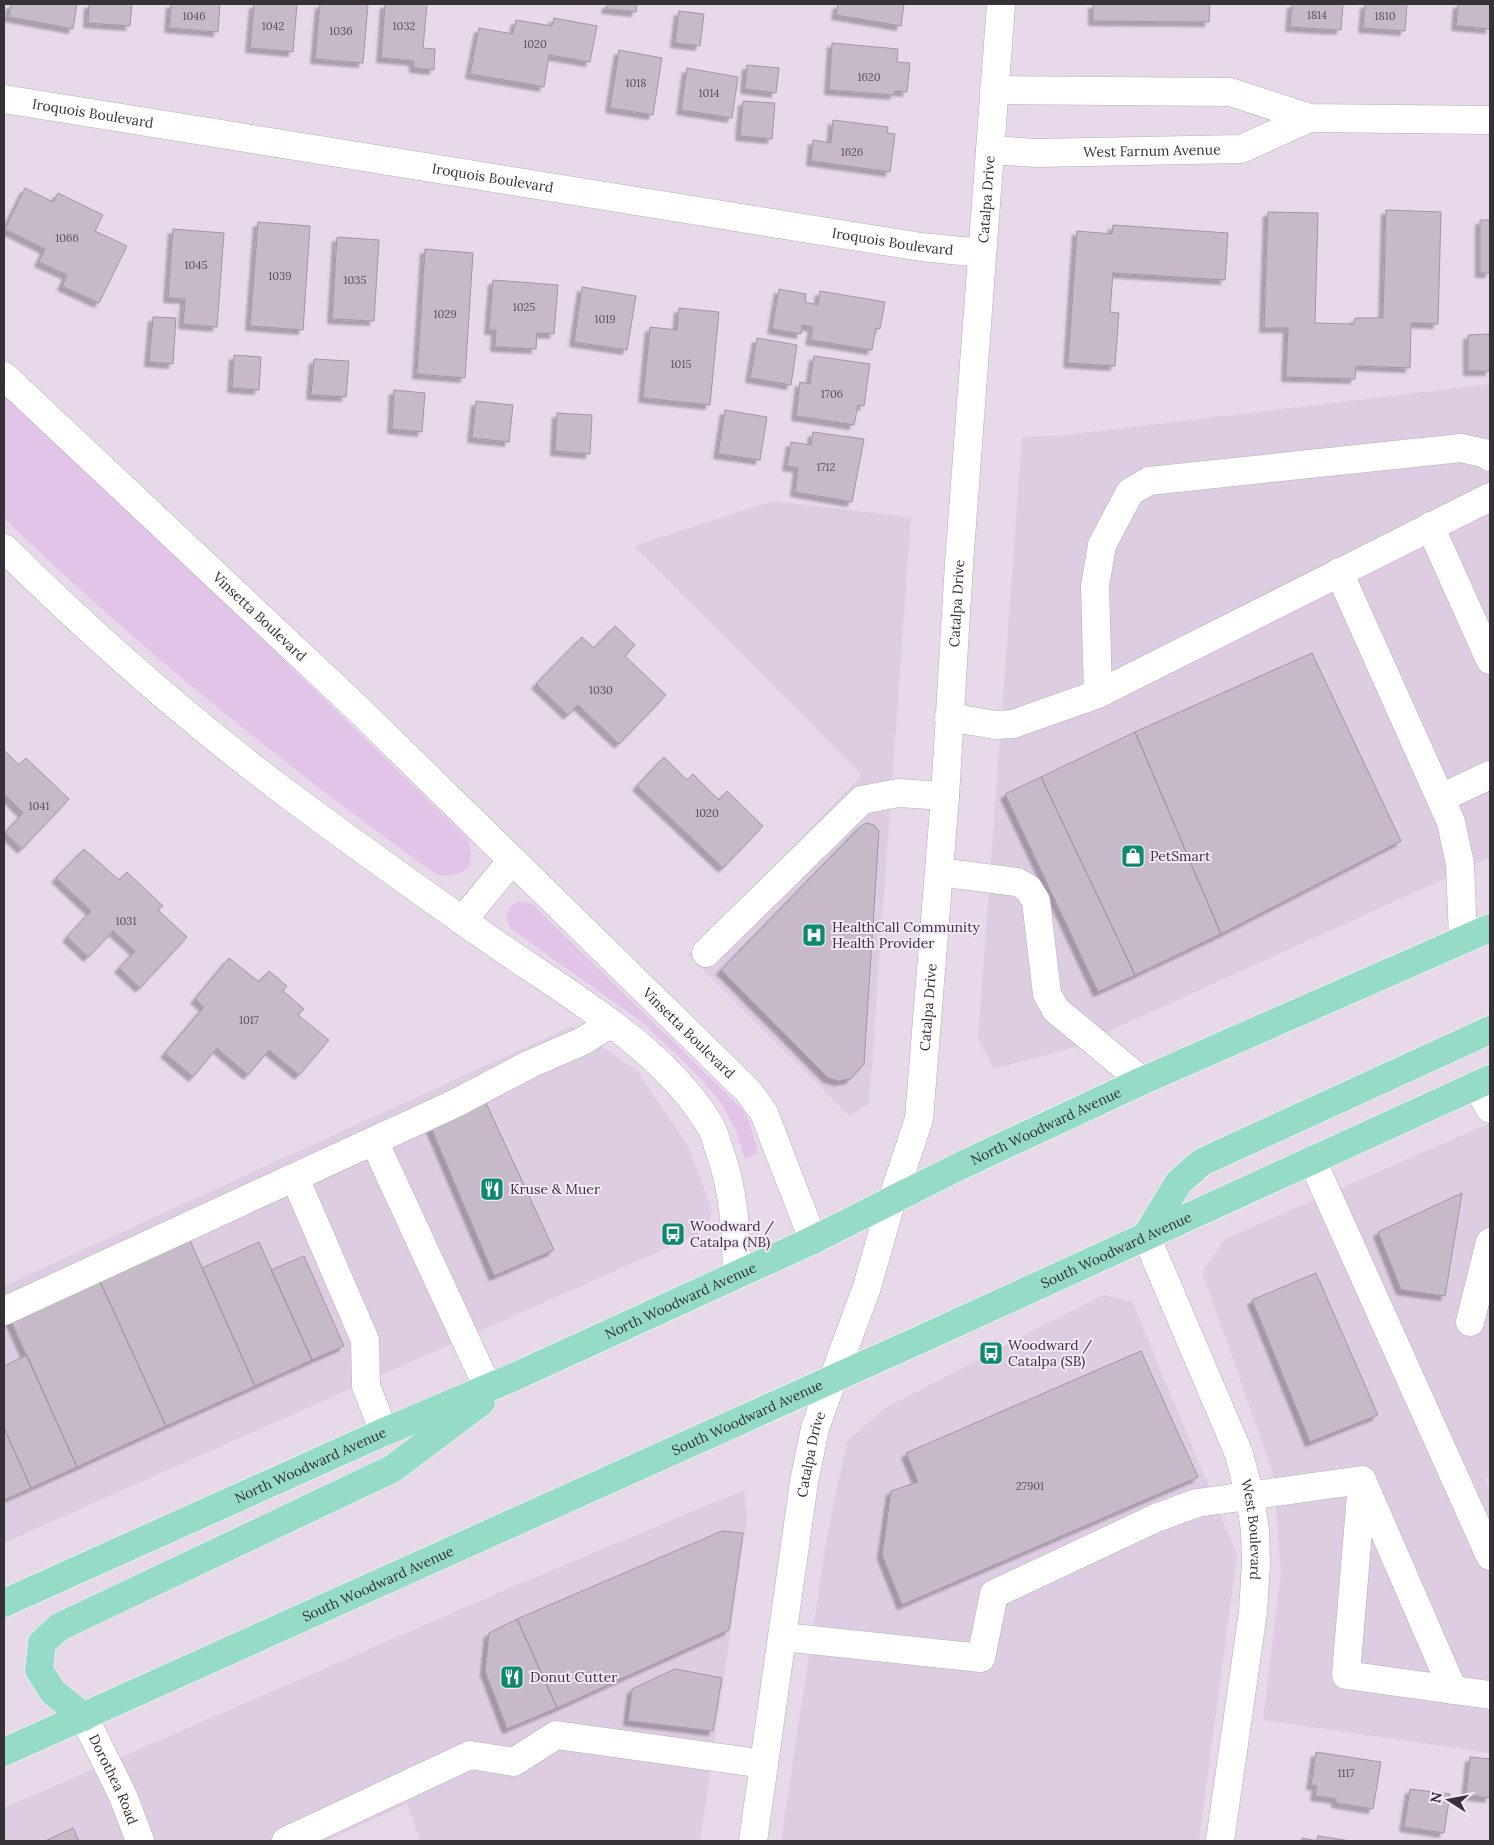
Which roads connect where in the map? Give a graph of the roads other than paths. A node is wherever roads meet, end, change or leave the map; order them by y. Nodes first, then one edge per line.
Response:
1 (1000, 4) edge
2 (994, 90) junction
3 (4, 99) edge
4 (1310, 118) junction
5 (1490, 120) edge
6 (990, 150) junction
7 (982, 253) junction
8 (4, 376) edge
9 (1490, 457) edge
10 (1490, 497) edge
11 (1430, 526) junction
12 (4, 548) edge
13 (1339, 572) junction
14 (1490, 660) edge
15 (1098, 694) junction
16 (949, 717) junction
17 (1490, 776) edge
18 (945, 796) junction
19 (1441, 798) junction
20 (512, 860) junction
21 (939, 872) junction
22 (462, 921) junction
23 (1490, 928) edge
24 (1463, 938) junction
25 (706, 953) dead end
26 (610, 1024) junction
27 (1490, 1030) edge
28 (1142, 1081) junction
29 (1483, 1082) edge
30 (1490, 1109) edge
31 (374, 1141) junction
32 (1312, 1160) junction
33 (295, 1178) junction
34 (891, 1202) junction
35 (1146, 1236) junction
36 (813, 1240) junction
37 (1490, 1242) edge
38 (737, 1274) junction
39 (4, 1311) edge
40 (1490, 1314) edge
41 (514, 1377) junction
42 (833, 1378) junction
43 (488, 1388) junction
44 (384, 1432) junction
45 (1362, 1480) junction
46 (1250, 1497) junction
47 (1490, 1556) edge
48 (4, 1603) edge
49 (783, 1637) junction
50 (1453, 1690) junction
51 (1490, 1694) edge
52 (84, 1717) junction
53 (4, 1752) edge
54 (764, 1764) junction
55 (140, 1841) edge
56 (286, 1841) edge
57 (753, 1841) edge
58 (1220, 1841) edge

1 - 2 street, Catalpa Drive
2 - 4 street, West Farnum Avenue
2 - 6 street, Catalpa Drive
3 - 7 street, Iroquois Boulevard
4 - 5 street, West Farnum Avenue
4 - 6 street, West Farnum Avenue
6 - 7 street, Catalpa Drive
7 - 16 street, Catalpa Drive
8 - 20 street, Vinsetta Boulevard
9 - 15 street
10 - 11 street
11 - 13 street
11 - 14 street
12 - 22 street
13 - 15 street
13 - 19 street
15 - 16 street
16 - 18 street, Catalpa Drive
17 - 19 street
18 - 21 street, Catalpa Drive
18 - 25 street
19 - 24 street
20 - 22 street
20 - 36 street, Vinsetta Boulevard
21 - 28 street
21 - 34 street, Catalpa Drive
22 - 26 street
23 - 24 main road, North Woodward Avenue
24 - 28 main road, North Woodward Avenue
26 - 31 street
26 - 38 street
27 - 35 main road
28 - 34 main road, North Woodward Avenue
29 - 30 street
29 - 32 main road, South Woodward Avenue
31 - 33 street
31 - 43 street
32 - 35 main road, South Woodward Avenue
32 - 47 street
33 - 39 street
33 - 44 street
34 - 36 main road, North Woodward Avenue
34 - 42 street, Catalpa Drive
35 - 42 main road, South Woodward Avenue
35 - 46 street, West Boulevard
36 - 38 main road, North Woodward Avenue
37 - 40 street
38 - 41 main road, North Woodward Avenue
41 - 43 main road, North Woodward Avenue
41 - 52 main road
42 - 49 street, Catalpa Drive
42 - 52 main road, South Woodward Avenue
43 - 44 main road, North Woodward Avenue
44 - 48 main road, North Woodward Avenue
45 - 46 street
45 - 50 street
45 - 50 street
46 - 49 street
46 - 58 street, West Boulevard
49 - 54 street, Catalpa Drive
50 - 51 street
52 - 53 main road, South Woodward Avenue
52 - 55 street, Dorothea Road
54 - 56 street
54 - 57 street, Catalpa Drive

